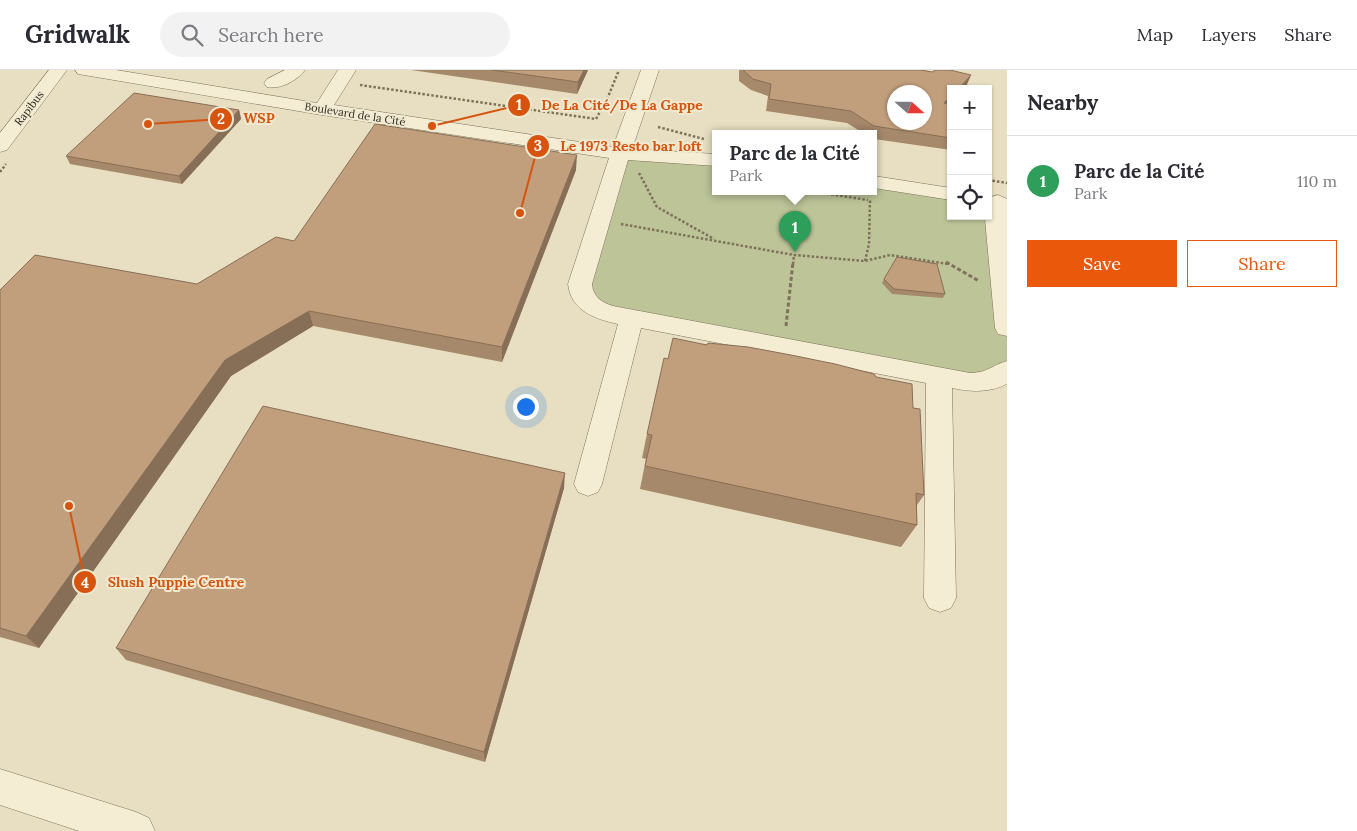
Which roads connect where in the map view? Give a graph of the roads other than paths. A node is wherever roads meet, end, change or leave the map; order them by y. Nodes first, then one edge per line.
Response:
1 (58, 70) edge
2 (84, 70) edge
3 (650, 70) edge
4 (264, 81) dead end
5 (322, 82) edge
6 (353, 95) dead end
7 (322, 109) junction
8 (0, 146) edge
9 (623, 148) junction
10 (712, 148) edge
11 (712, 159) edge
12 (877, 191) edge
13 (947, 194) edge
14 (1000, 197) edge
15 (632, 318) junction
16 (1007, 328) edge
17 (1007, 370) edge
18 (939, 376) junction
19 (588, 484) dead end
20 (940, 598) dead end
21 (0, 787) edge
22 (136, 831) edge

1 - 8 street, Rapibus
2 - 7 street, Boulevard de la Cité
3 - 9 street
4 - 5 street, Boulevard de la Cité
5 - 6 street, Boulevard de la Cité
5 - 7 street
7 - 9 street, Boulevard de la Cité
9 - 10 street, Boulevard de la Cité
9 - 11 street, Boulevard de la Cité
9 - 15 street
12 - 13 street
14 - 16 street
15 - 18 street
15 - 19 street
17 - 18 street
18 - 20 street
21 - 22 street

